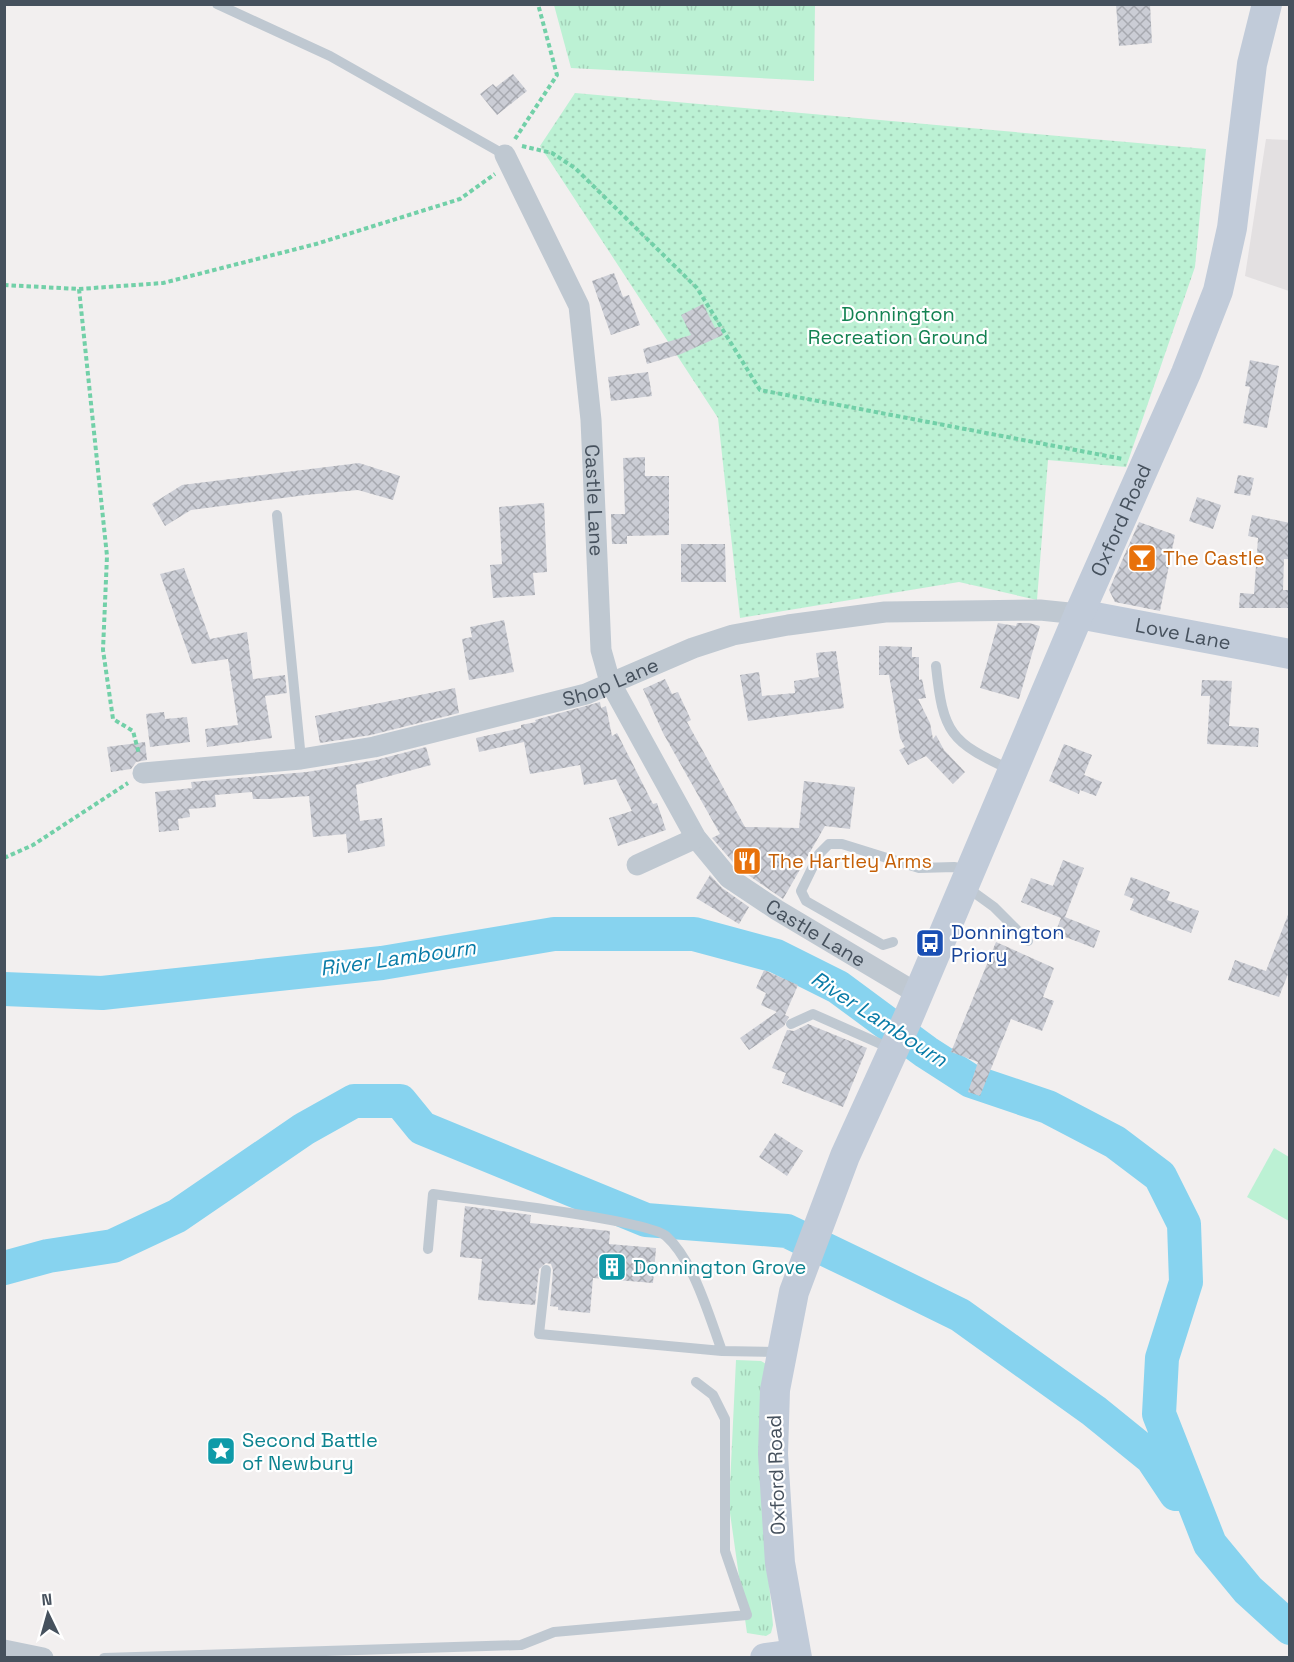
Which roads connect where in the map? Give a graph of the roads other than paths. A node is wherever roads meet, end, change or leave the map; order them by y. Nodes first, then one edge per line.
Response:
1 (217, 4) edge
2 (1268, 4) edge
3 (505, 155) joint
4 (277, 514) dead end
5 (1079, 614) junction
6 (1290, 654) edge
7 (936, 666) dead end
8 (610, 682) junction
9 (301, 759) junction
10 (1014, 771) junction
11 (143, 773) road end
12 (696, 838) junction
13 (637, 865) dead end
14 (968, 878) junction
15 (1028, 941) dead end
16 (893, 942) dead end
17 (791, 1024) dead end
18 (904, 1026) junction
19 (428, 1249) dead end
20 (546, 1270) dead end
21 (722, 1351) junction
22 (781, 1352) junction
23 (696, 1382) dead end
24 (4, 1650) edge
25 (796, 1656) edge
26 (43, 1658) edge
27 (104, 1658) edge
28 (765, 1658) edge

1 - 3 lane
2 - 5 main road, Oxford Road
3 - 8 street, Castle Lane
4 - 9 lane
5 - 6 main road, Love Lane
5 - 8 street, Shop Lane
5 - 10 main road, Oxford Road
7 - 10 lane
8 - 9 street, Shop Lane
8 - 12 street, Castle Lane
9 - 11 street, Shop Lane
10 - 14 main road, Oxford Road
12 - 13 street
12 - 18 street, Castle Lane
14 - 15 lane
14 - 16 lane
14 - 18 main road, Oxford Road
17 - 18 lane
18 - 22 main road, Oxford Road
19 - 21 lane
20 - 21 lane
21 - 22 lane
22 - 25 main road, Oxford Road
23 - 27 lane
24 - 26 street
25 - 28 main road

